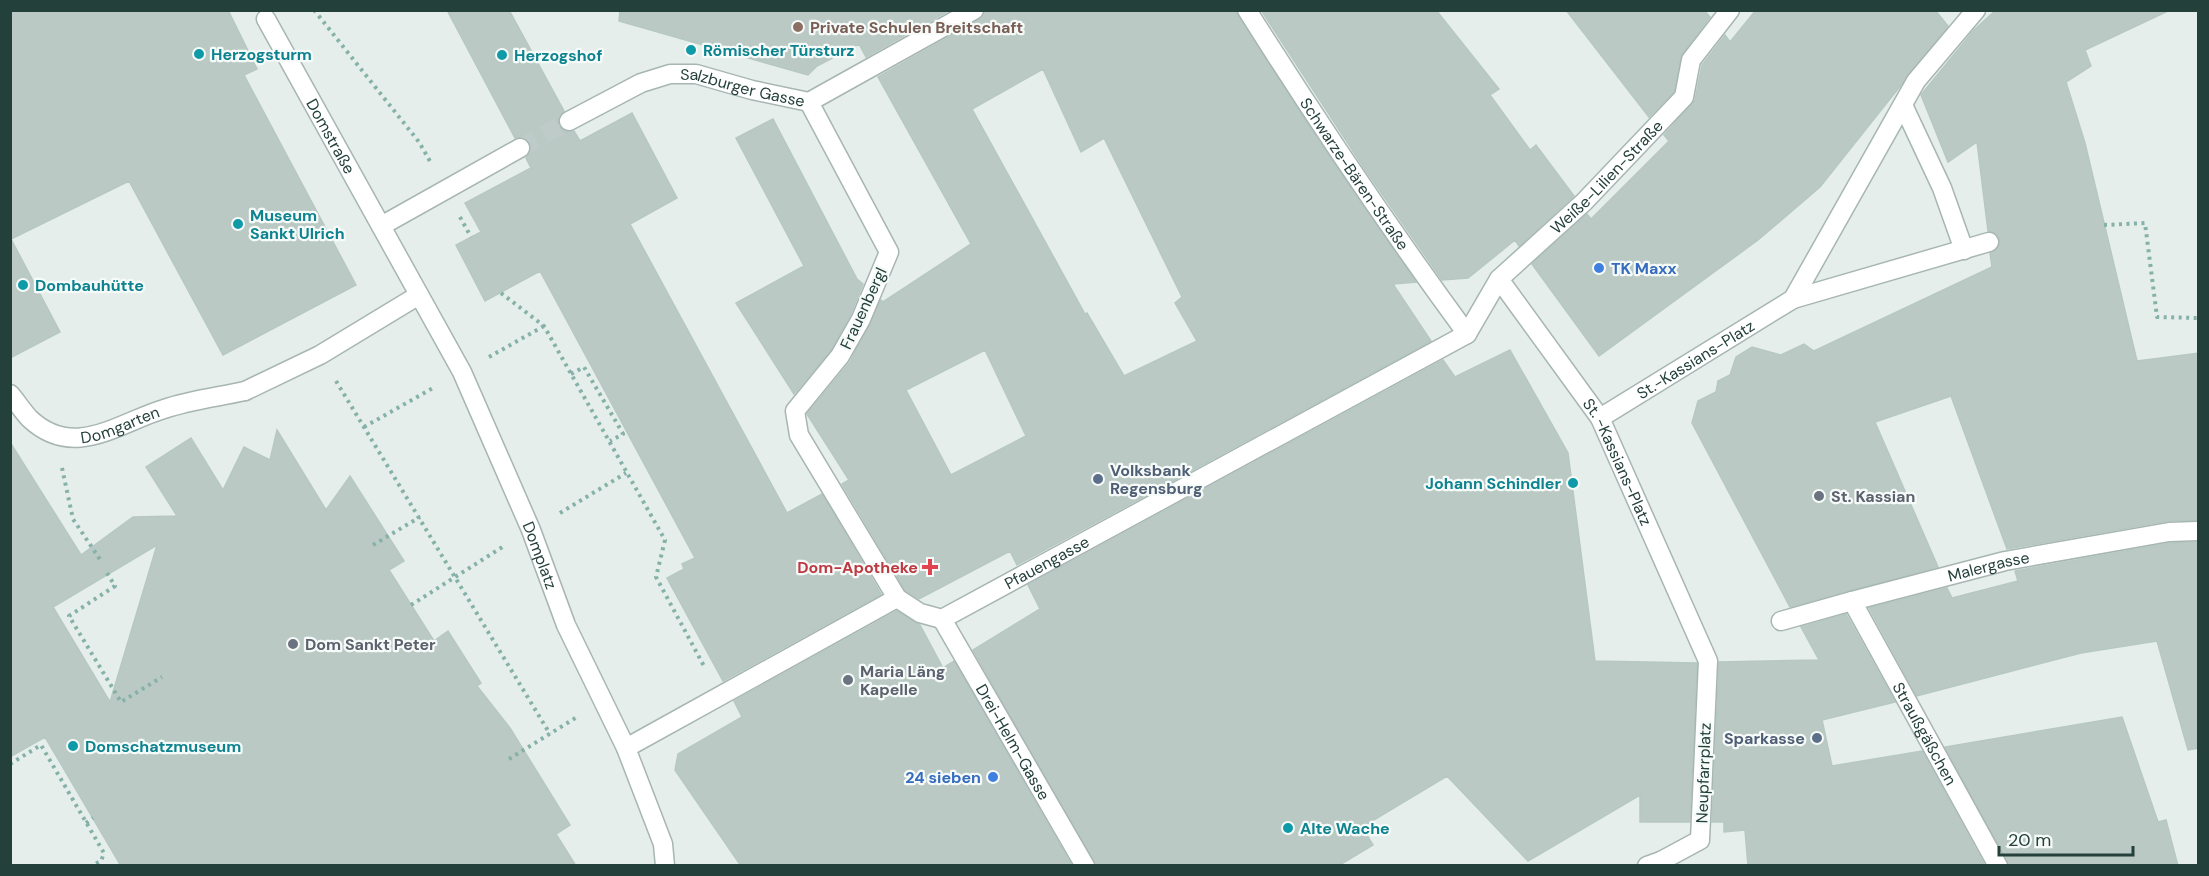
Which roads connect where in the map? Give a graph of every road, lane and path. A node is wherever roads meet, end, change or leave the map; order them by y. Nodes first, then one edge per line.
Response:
1 (314, 10) edge
2 (974, 10) edge
3 (1247, 10) edge
4 (1730, 10) edge
5 (1976, 10) edge
6 (266, 19) dead end
7 (809, 102) junction
8 (1903, 105) junction
9 (569, 121) tunnel mouth
10 (520, 148) tunnel mouth
11 (445, 190) junction
12 (381, 225) junction
13 (2104, 225) dead end
14 (471, 237) dead end
15 (1989, 242) dead end
16 (1964, 250) junction
17 (395, 251) joint
18 (1499, 279) junction
19 (501, 292) dead end
20 (419, 296) junction
21 (1793, 299) junction
22 (2199, 318) edge
23 (1467, 334) junction
24 (320, 354) junction
25 (571, 374) junction
26 (10, 394) edge
27 (1600, 418) junction
28 (55, 435) junction
29 (610, 441) junction
30 (420, 517) junction
31 (2199, 531) edge
32 (373, 545) dead end
33 (101, 561) dead end
34 (107, 573) dead end
35 (436, 588) dead end
36 (897, 598) junction
37 (1852, 601) junction
38 (411, 605) dead end
39 (942, 619) junction
40 (1781, 621) dead end
41 (1708, 661) joint
42 (162, 677) dead end
43 (719, 695) junction
44 (603, 701) junction
45 (550, 734) junction
46 (626, 748) junction
47 (508, 759) dead end
48 (10, 764) edge
49 (93, 818) dead end
50 (86, 823) junction
51 (1657, 864) edge
52 (92, 866) edge
53 (664, 866) edge
54 (1085, 866) edge
55 (1998, 866) edge

1 - 11 path
2 - 7 street, Salzburger Gasse
3 - 23 street, Schwarze-Bären-Straße
4 - 18 street, Weiße-Lilien-Straße
5 - 8 street, St.-Kassians-Platz
6 - 12 street, Domstraße
7 - 9 street, Salzburger Gasse
7 - 36 street, Frauenbergl
8 - 16 street
8 - 21 street, St.-Kassians-Platz
10 - 11 street
11 - 12 street
11 - 14 path
12 - 17 street, Domstraße
13 - 22 path
15 - 16 street, St.-Kassians-Platz
16 - 21 street, St.-Kassians-Platz
17 - 20 street, Domplatz
18 - 23 street, Weiße-Lilien-Straße
18 - 27 street, St. -Kassians-Platz
19 - 25 path
20 - 24 street, Domgarten
20 - 44 street, Domplatz
21 - 27 street, St.-Kassians-Platz
23 - 39 street, Pfauengasse
24 - 28 street, Domgarten
24 - 30 path
25 - 29 path
25 - 29 path
26 - 28 street, Domgarten
27 - 41 street, St. -Kassians-Platz
28 - 33 path
29 - 43 path
30 - 32 path
30 - 45 path
31 - 37 street, Malergasse
34 - 42 path
35 - 38 path
36 - 39 street
36 - 43 street
37 - 40 street, Malergasse
37 - 55 street, Straußgäßchen
39 - 54 street, Drei-Helm-Gasse
41 - 51 street, Neupfarrplatz
43 - 46 street
44 - 45 path
44 - 46 street, Domplatz
45 - 47 path
46 - 53 street, Domplatz
48 - 50 path
49 - 50 path
50 - 52 path

